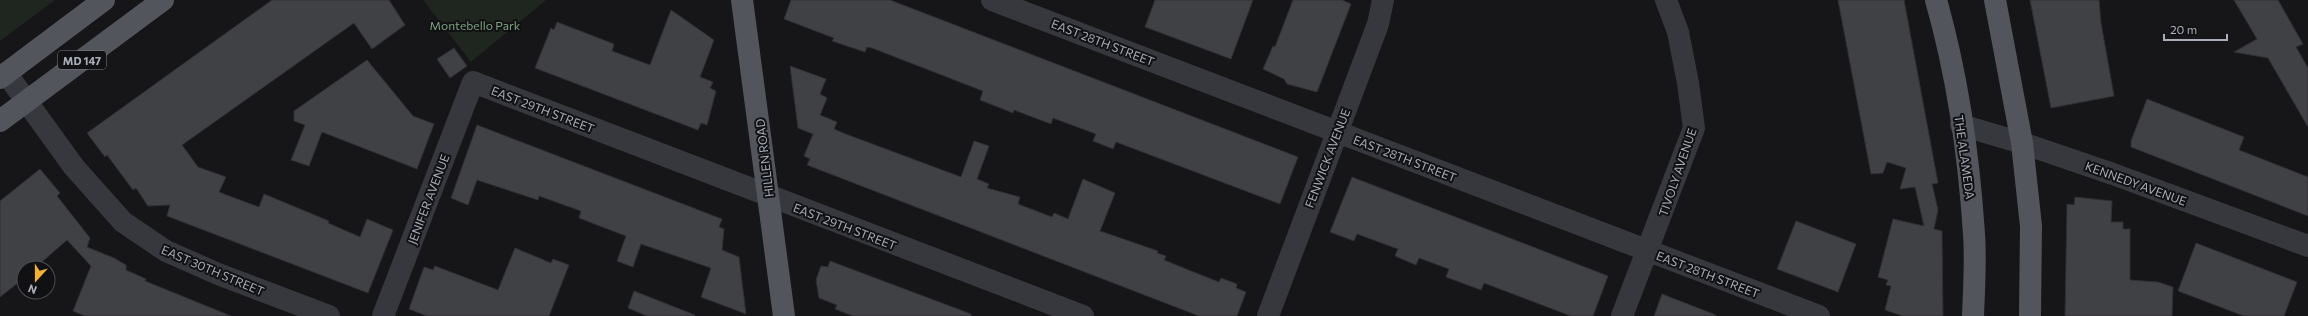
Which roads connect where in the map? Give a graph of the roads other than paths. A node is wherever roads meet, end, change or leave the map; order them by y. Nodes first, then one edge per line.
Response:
1 (104, 0) edge
2 (163, 0) edge
3 (742, 0) edge
4 (992, 0) edge
5 (1383, 0) edge
6 (1666, 0) edge
7 (1936, 0) edge
8 (1995, 0) edge
9 (1023, 6) edge
10 (3, 75) edge
11 (473, 82) joint
12 (27, 101) junction
13 (0, 121) edge
14 (1961, 125) junction
15 (1338, 132) junction
16 (2022, 142) junction
17 (769, 197) junction
18 (2308, 246) edge
19 (1648, 251) junction
20 (329, 316) edge
21 (383, 316) edge
22 (784, 316) edge
23 (1083, 316) edge
24 (1268, 316) edge
25 (1622, 316) edge
26 (1819, 316) edge
27 (1973, 316) edge
28 (2030, 316) edge

1 - 10 main road, MD 147
2 - 12 main road, MD 147
3 - 17 main road, HILLEN ROAD
4 - 9 street, EAST 28TH STREET
5 - 15 street, FENWICK AVENUE
6 - 19 street, TIVOLY AVENUE
7 - 14 main road, THE ALAMEDA
8 - 16 main road
9 - 15 street, EAST 28TH STREET
10 - 12 street, EAST 30TH STREET
11 - 17 street, EAST 29TH STREET
11 - 21 street, JENIFER AVENUE
12 - 13 main road, MD 147
12 - 20 street, EAST 30TH STREET
14 - 16 street, KENNEDY AVENUE
14 - 27 main road, THE ALAMEDA
15 - 19 street, EAST 28TH STREET
15 - 24 street, FENWICK AVENUE
16 - 18 street, KENNEDY AVENUE
16 - 28 main road
17 - 22 main road, HILLEN ROAD
17 - 23 street, EAST 29TH STREET
19 - 25 street, TIVOLY AVENUE
19 - 26 street, EAST 28TH STREET

